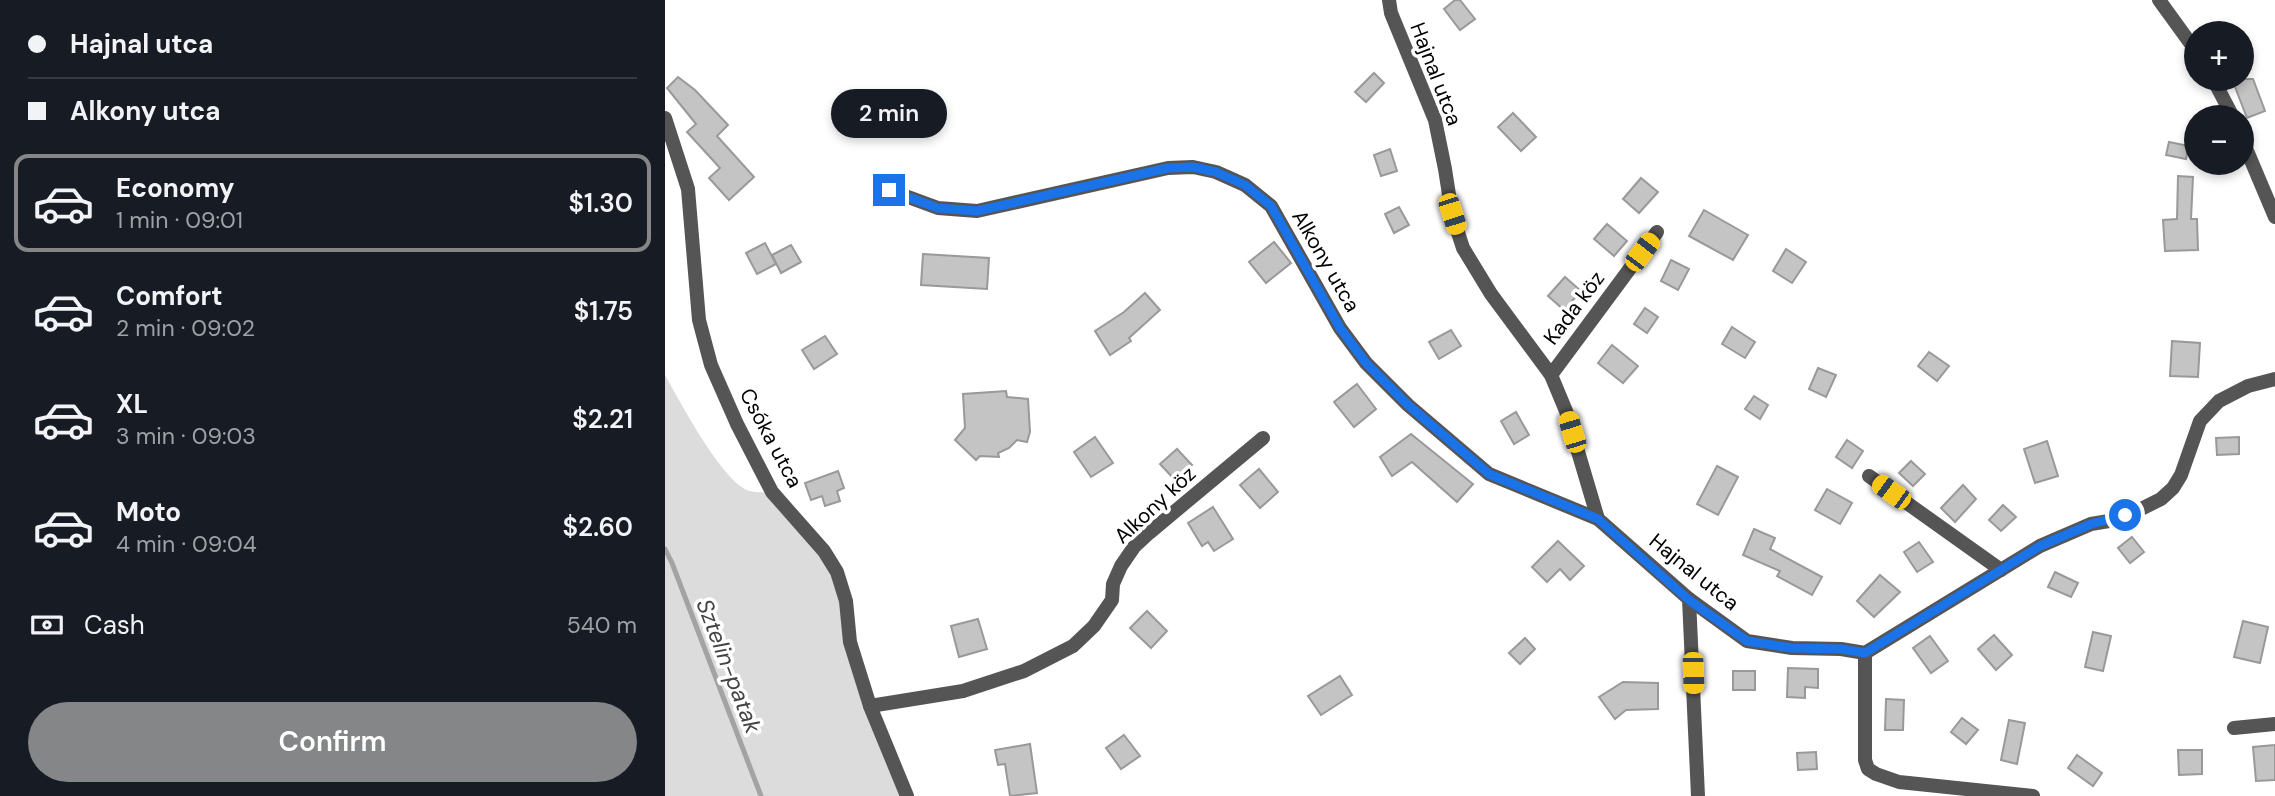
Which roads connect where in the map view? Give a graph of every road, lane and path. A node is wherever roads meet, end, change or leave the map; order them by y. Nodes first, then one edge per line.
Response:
1 (1388, 0) edge
2 (2159, 0) edge
3 (2184, 34) edge
4 (665, 118) edge
5 (2254, 167) edge
6 (889, 190) dead end
7 (2275, 217) edge
8 (1657, 232) dead end
9 (1551, 375) junction
10 (2275, 379) edge
11 (1263, 438) dead end
12 (1869, 476) dead end
13 (1598, 519) junction
14 (2001, 570) junction
15 (1689, 600) junction
16 (1865, 653) junction
17 (870, 706) junction
18 (2275, 724) edge
19 (2234, 728) dead end
20 (907, 796) edge
21 (1698, 796) edge
22 (2033, 796) edge

1 - 9 street, Hajnal utca
2 - 3 street
4 - 17 street, Csóka utca
5 - 7 street
6 - 13 street, Alkony utca
8 - 9 street, Kada köz
9 - 13 street, Hajnal utca
10 - 14 street
11 - 17 street, Alkony köz
12 - 14 street
13 - 15 street, Hajnal utca
14 - 16 street
15 - 16 street, Hajnal utca
15 - 21 street
16 - 22 street
17 - 20 street, Csóka utca
18 - 19 street

